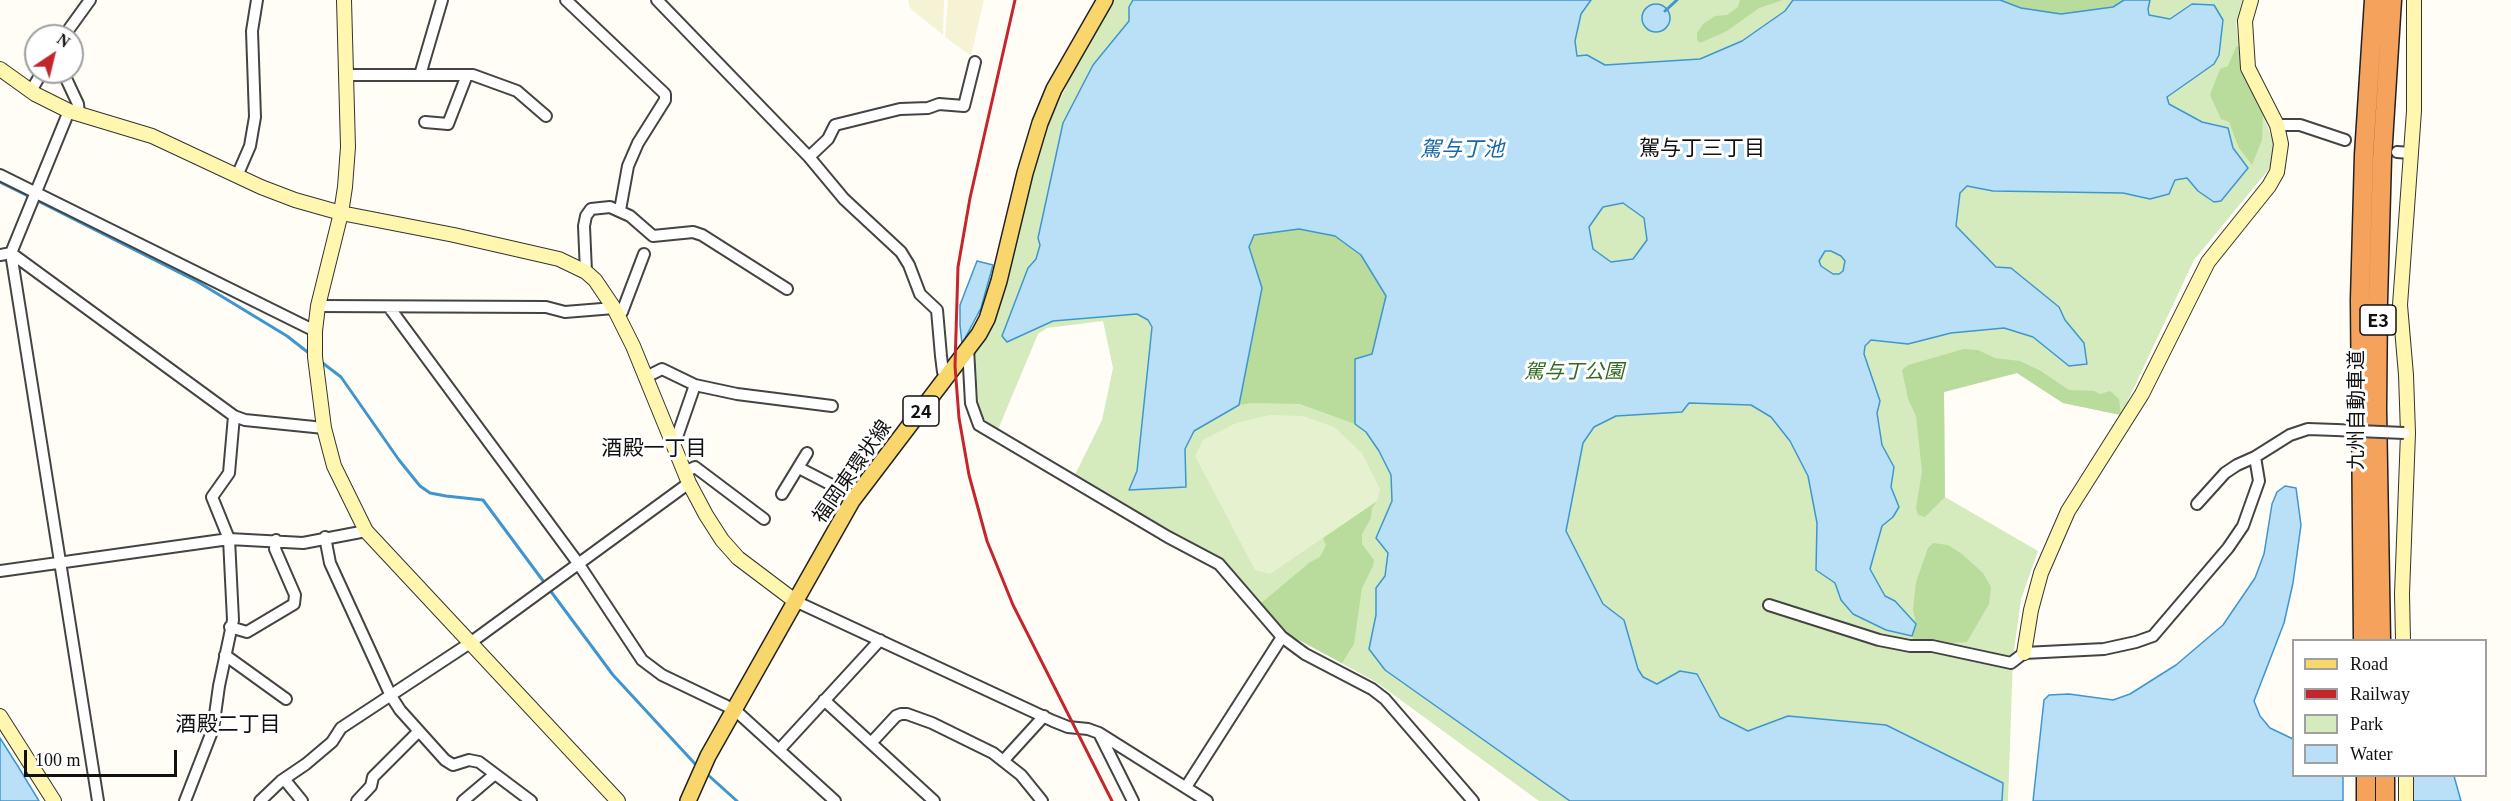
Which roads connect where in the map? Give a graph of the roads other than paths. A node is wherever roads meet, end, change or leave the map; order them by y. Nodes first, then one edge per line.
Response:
1 (90, 0) edge
2 (257, 0) edge
3 (344, 0) edge
4 (442, 0) edge
5 (566, 0) edge
6 (657, 0) edge
7 (1105, 0) edge
8 (2251, 0) edge
9 (2374, 0) edge
10 (2392, 0) edge
11 (2414, 0) edge
12 (73, 24) edge
13 (975, 62) dead end
14 (0, 69) edge
15 (346, 75) junction
16 (420, 75) junction
17 (467, 75) junction
18 (35, 84) edge
19 (69, 84) edge
20 (31, 91) junction
21 (74, 112) junction
22 (546, 116) dead end
23 (424, 122) dead end
24 (2277, 125) junction
25 (2344, 140) dead end
26 (810, 157) junction
27 (0, 175) edge
28 (237, 176) junction
29 (35, 192) junction
30 (620, 210) junction
31 (341, 213) junction
32 (6, 254) edge
33 (645, 254) dead end
34 (586, 272) junction
35 (787, 289) dead end
36 (318, 306) junction
37 (389, 307) junction
38 (616, 311) junction
39 (315, 331) junction
40 (969, 348) junction
41 (947, 376) junction
42 (646, 377) junction
43 (695, 386) junction
44 (832, 406) dead end
45 (234, 416) junction
46 (324, 428) junction
47 (2406, 433) junction
48 (671, 438) junction
49 (807, 453) dead end
50 (2255, 458) junction
51 (799, 468) junction
52 (687, 477) junction
53 (782, 494) dead end
54 (855, 497) junction
55 (2197, 504) dead end
56 (764, 519) dead end
57 (366, 531) junction
58 (324, 537) junction
59 (229, 539) junction
60 (276, 540) junction
61 (60, 562) junction
62 (578, 563) junction
63 (0, 571) edge
64 (795, 601) junction
65 (1769, 605) dead end
66 (230, 627) junction
67 (1282, 637) junction
68 (2363, 639) edge
69 (2381, 639) edge
70 (2403, 639) edge
71 (879, 640) junction
72 (470, 643) junction
73 (2024, 653) junction
74 (225, 655) junction
75 (391, 696) junction
76 (286, 699) dead end
77 (824, 700) junction
78 (735, 710) junction
79 (0, 716) edge
80 (1044, 717) junction
81 (419, 731) junction
82 (1099, 733) junction
83 (871, 743) junction
84 (779, 750) junction
85 (1004, 761) junction
86 (495, 774) junction
87 (2366, 777) edge
88 (2385, 777) edge
89 (2406, 777) edge
90 (284, 778) junction
91 (1186, 787) junction
92 (54, 801) edge
93 (98, 801) edge
94 (185, 801) edge
95 (260, 801) edge
96 (302, 801) edge
97 (357, 801) edge
98 (463, 801) edge
99 (531, 801) edge
100 (618, 801) edge
101 (688, 801) edge
102 (835, 801) edge
103 (934, 801) edge
104 (1042, 801) edge
105 (1133, 801) edge
106 (1207, 801) edge
107 (1473, 801) edge
108 (2366, 801) edge
109 (2385, 801) edge
110 (2406, 801) edge

1 - 12 street
2 - 28 street
3 - 15 street
4 - 16 street
5 - 30 street
6 - 26 street
7 - 40 main road, 福岡東環状線 / 24
8 - 24 street
9 - 68 highway, 九州自動車道 / E3
10 - 69 highway, 九州自動車道 / E3
11 - 47 street
13 - 26 street
14 - 20 street
15 - 16 street
15 - 31 street
16 - 17 street
17 - 22 street
17 - 23 street
18 - 20 street
19 - 21 street
20 - 21 street
21 - 28 street
21 - 29 street
24 - 25 street
24 - 73 street
26 - 41 street
27 - 29 street
28 - 31 street
29 - 32 street
29 - 39 street
30 - 34 street
30 - 35 street
31 - 34 street
31 - 36 street
32 - 45 street
32 - 61 street
33 - 38 street
34 - 38 street
36 - 37 street
36 - 39 street
37 - 38 street
37 - 62 street
38 - 42 street
39 - 46 street
40 - 41 main road, 福岡東環状線 / 24
40 - 67 street
41 - 54 main road, 福岡東環状線 / 24
42 - 43 street
42 - 48 street
43 - 44 street
43 - 48 street
45 - 46 street
45 - 59 street
46 - 57 street
47 - 50 street, bridge
47 - 70 street
48 - 52 street
49 - 51 street
50 - 55 street
50 - 73 street
51 - 53 street
51 - 54 street
52 - 56 street
52 - 62 street
52 - 64 street
54 - 64 main road, 福岡東環状線 / 24
57 - 58 street
57 - 72 street
58 - 60 street
58 - 75 street
59 - 60 street
59 - 61 street
59 - 66 street
60 - 66 street
61 - 63 street
61 - 93 street
62 - 72 street
62 - 78 street
64 - 71 street
64 - 78 main road, 福岡東環状線 / 24
65 - 73 street
66 - 74 street
67 - 91 street
67 - 107 street
71 - 77 street
71 - 80 street
72 - 75 street
72 - 100 street
74 - 76 street
74 - 94 street
75 - 81 street
75 - 90 street
77 - 83 street
77 - 84 street
78 - 84 street
78 - 101 main road, 福岡東環状線 / 24
79 - 92 street
80 - 82 street
80 - 85 street
81 - 86 street
81 - 97 street
82 - 91 street
82 - 105 street
83 - 85 street
83 - 103 street
84 - 102 street
85 - 104 street
86 - 98 street
86 - 99 street
87 - 108 highway
88 - 109 highway
89 - 110 street
90 - 95 street
90 - 96 street
91 - 106 street

